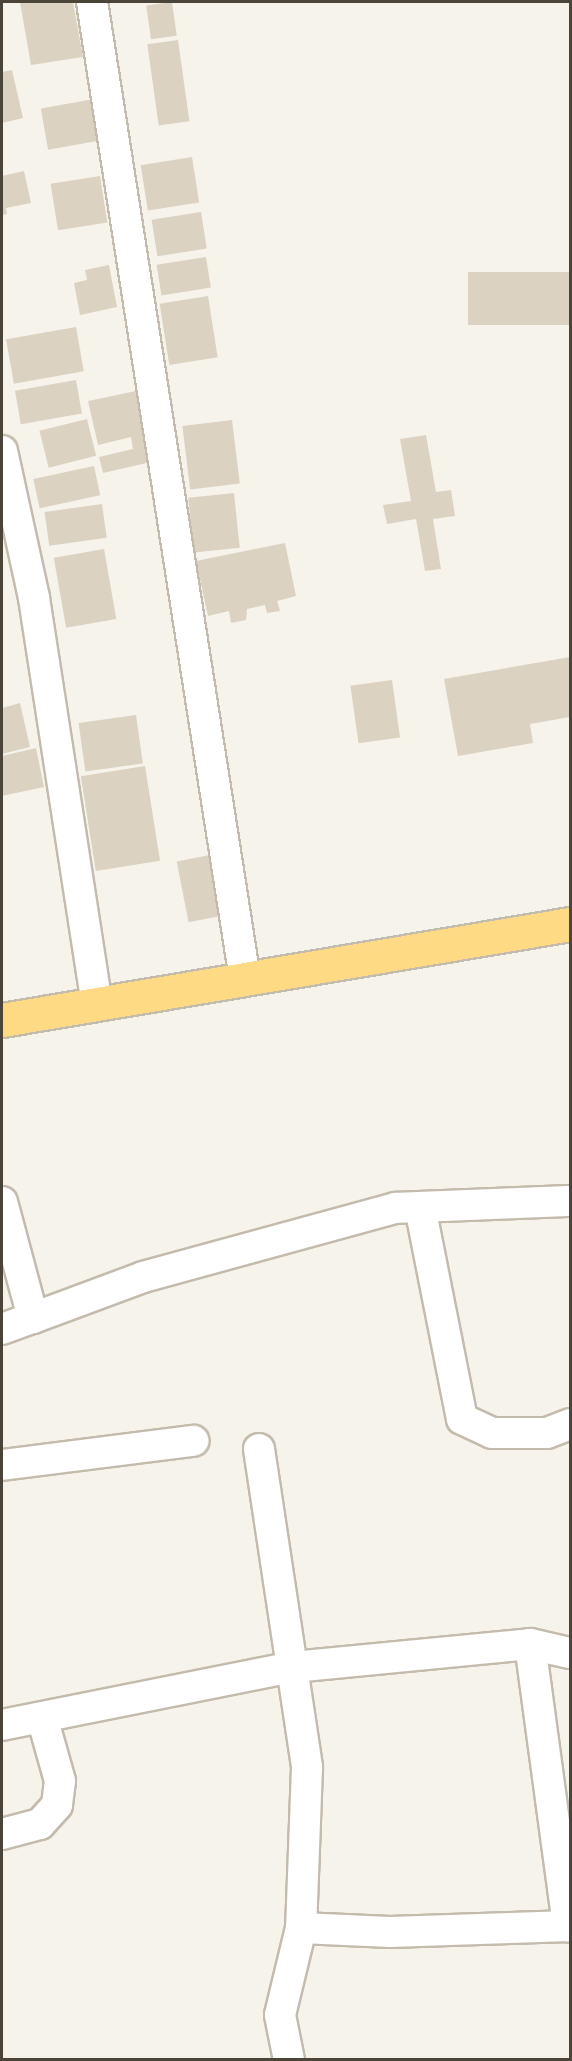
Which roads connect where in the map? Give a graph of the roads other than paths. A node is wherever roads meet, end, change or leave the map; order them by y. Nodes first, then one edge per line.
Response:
1 (92, 2) edge
2 (2, 451) edge
3 (570, 924) edge
4 (245, 979) junction
5 (97, 1004) junction
6 (2, 1020) edge
7 (570, 1201) edge
8 (420, 1207) junction
9 (3, 1211) edge
10 (33, 1318) junction
11 (2, 1329) edge
12 (570, 1424) edge
13 (193, 1441) dead end
14 (258, 1449) dead end
15 (2, 1465) edge
16 (530, 1644) junction
17 (570, 1653) edge
18 (293, 1667) junction
19 (42, 1717) junction
20 (2, 1725) edge
21 (2, 1834) edge
22 (569, 1926) edge
23 (301, 1928) junction
24 (288, 2060) edge

1 - 4 street
2 - 5 street
3 - 4 highway
4 - 5 highway
5 - 6 highway
7 - 8 street
8 - 10 street
8 - 12 street
9 - 10 street
10 - 11 street
13 - 15 street
14 - 18 street
16 - 17 street
16 - 18 street
16 - 22 street
18 - 19 street
18 - 23 street
19 - 20 street
19 - 21 street
22 - 23 street
23 - 24 street

